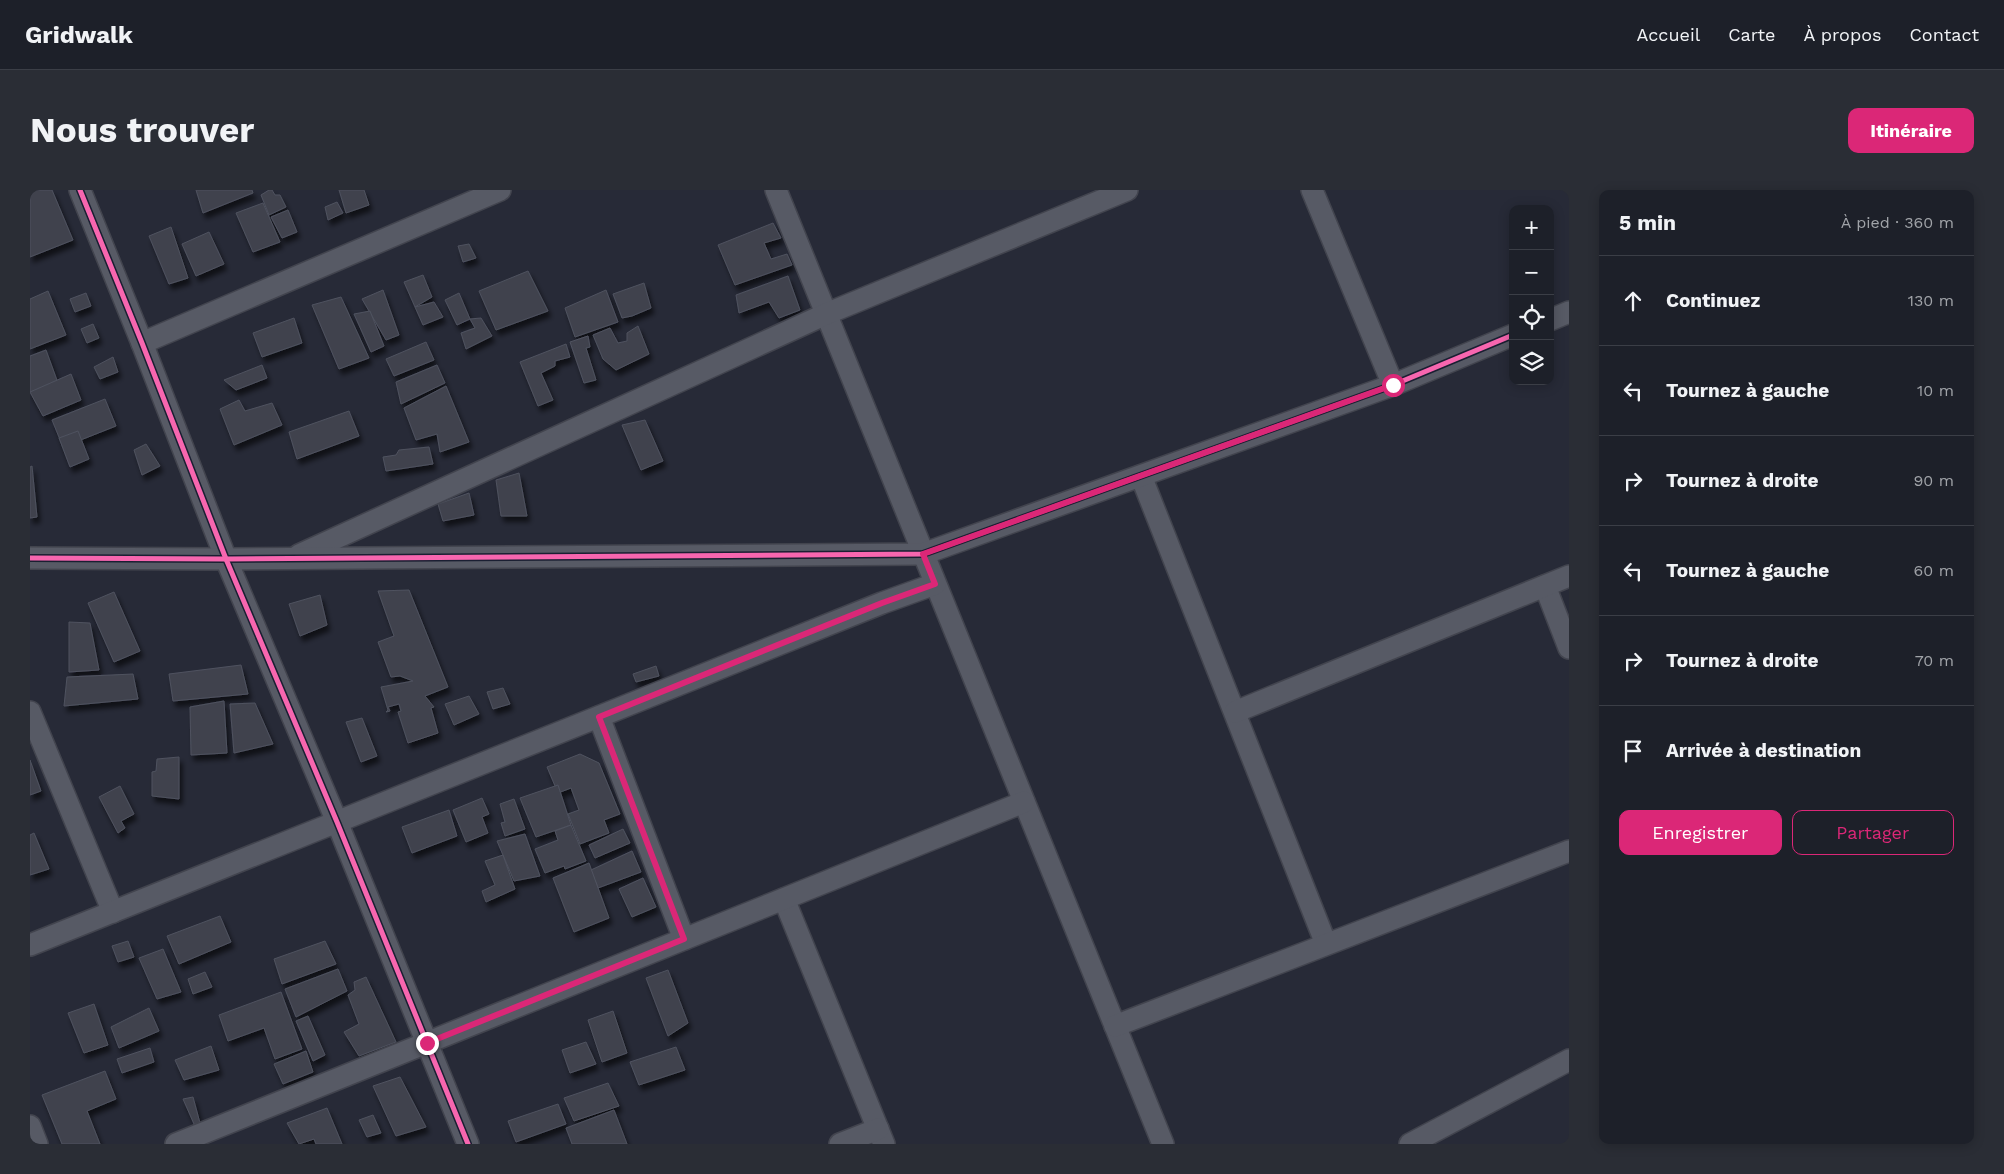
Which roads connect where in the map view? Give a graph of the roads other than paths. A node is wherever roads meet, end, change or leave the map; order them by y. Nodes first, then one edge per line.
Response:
1 (80, 190) edge
2 (500, 190) edge
3 (776, 190) edge
4 (1127, 190) edge
5 (1312, 190) edge
6 (1569, 312) edge
7 (826, 314) junction
8 (1554, 318) edge
9 (1509, 337) edge
10 (142, 343) junction
11 (1393, 385) junction
12 (1142, 476) junction
13 (923, 554) junction
14 (30, 558) edge
15 (293, 558) junction
16 (226, 559) junction
17 (1569, 576) edge
18 (935, 584) junction
19 (1545, 586) junction
20 (1569, 648) edge
21 (30, 712) edge
22 (1234, 712) junction
23 (599, 717) junction
24 (1024, 802) junction
25 (337, 822) junction
26 (1569, 851) edge
27 (784, 899) junction
28 (113, 912) junction
29 (684, 939) junction
30 (1326, 944) junction
31 (30, 945) edge
32 (1115, 1026) junction
33 (427, 1043) junction
34 (1569, 1060) edge
35 (30, 1126) edge
36 (881, 1136) edge
37 (37, 1144) edge
38 (176, 1144) edge
39 (468, 1144) edge
40 (840, 1144) edge
41 (1163, 1144) edge
42 (1410, 1144) edge

1 - 10 street
2 - 10 street
3 - 7 street
4 - 7 street
5 - 11 street
6 - 8 street
7 - 13 street
7 - 15 street
9 - 11 street
10 - 16 street
11 - 12 street
12 - 13 street
12 - 22 street
13 - 15 street
13 - 18 street
14 - 16 street
15 - 16 street
16 - 25 street
17 - 19 street
18 - 23 street
18 - 24 street
19 - 20 street
19 - 22 street
21 - 28 street
22 - 30 street
23 - 25 street
23 - 29 street
24 - 27 street
24 - 32 street
25 - 28 street
25 - 33 street
26 - 30 street
27 - 29 street
27 - 36 street
28 - 31 street
29 - 33 street
30 - 32 street
32 - 41 street
33 - 38 street
33 - 39 street
34 - 42 street
35 - 37 street
36 - 40 street

